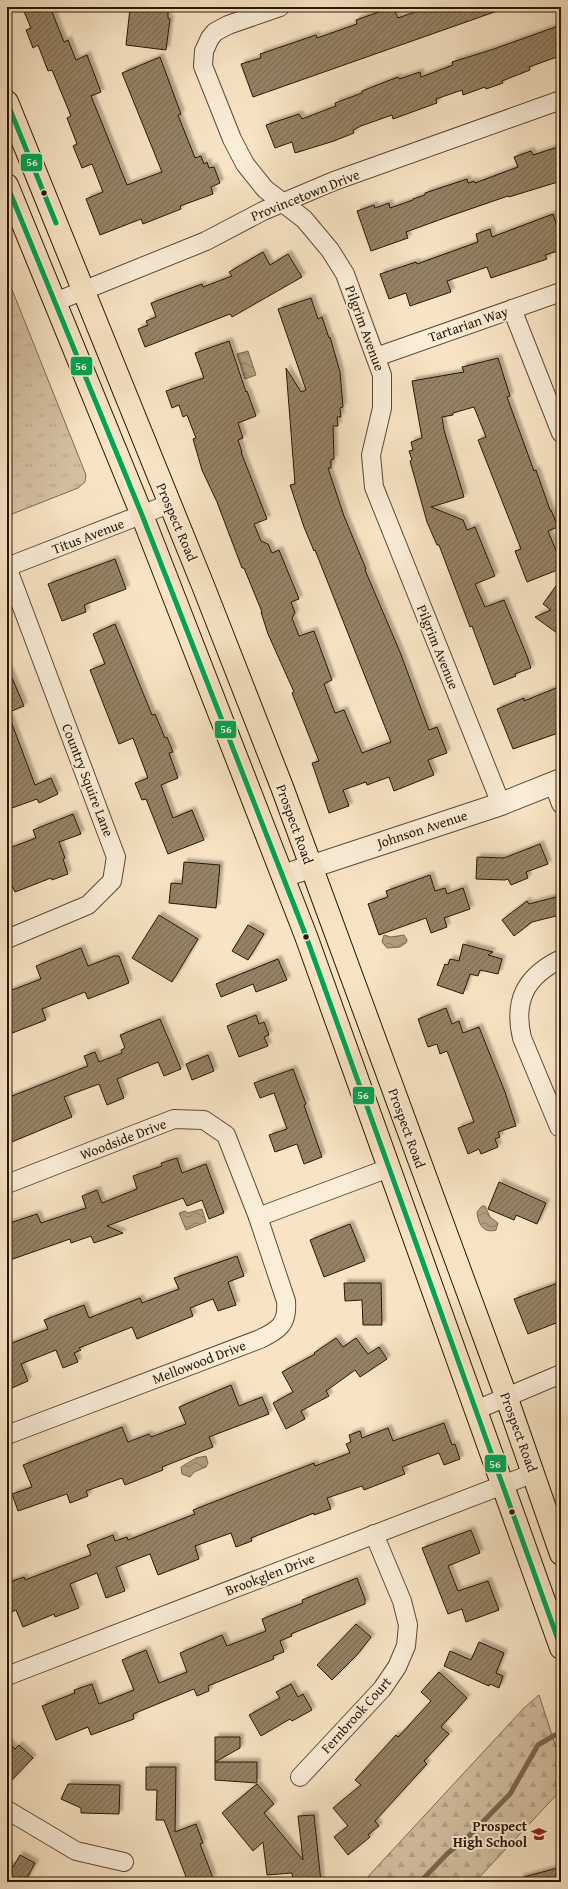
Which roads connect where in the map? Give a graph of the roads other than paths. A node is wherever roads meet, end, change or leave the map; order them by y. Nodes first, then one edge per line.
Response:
1 (280, 7) edge
2 (561, 100) edge
3 (7, 102) edge
4 (7, 185) edge
5 (282, 203) junction
6 (82, 291) junction
7 (561, 292) edge
8 (55, 302) junction
9 (512, 309) junction
10 (376, 357) junction
11 (561, 433) edge
12 (169, 504) junction
13 (142, 515) junction
14 (7, 567) edge
15 (557, 781) edge
16 (500, 804) junction
17 (561, 804) edge
18 (311, 867) junction
19 (283, 876) junction
20 (7, 939) edge
21 (561, 959) edge
22 (560, 1127) edge
23 (389, 1168) junction
24 (7, 1184) edge
25 (258, 1217) junction
26 (561, 1374) edge
27 (506, 1396) junction
28 (476, 1410) junction
29 (7, 1435) edge
30 (534, 1473) junction
31 (504, 1485) junction
32 (374, 1534) junction
33 (561, 1554) edge
34 (561, 1648) edge
35 (7, 1676) edge
36 (300, 1777) dead end
37 (7, 1810) edge
38 (124, 1862) dead end

1 - 5 street, Pilgrim Avenue
2 - 5 street, Provincetown Drive
3 - 6 main road, Prospect Road
4 - 8 main road, Prospect Road
5 - 6 street, Provincetown Drive
5 - 10 street, Pilgrim Avenue
6 - 8 street, Provincetown Drive
6 - 12 main road, Prospect Road
7 - 9 street, Tartarian Way
8 - 13 main road, Prospect Road
9 - 10 street, Tartarian Way
9 - 11 street
10 - 16 street, Pilgrim Avenue
12 - 13 street, Titus Avenue
12 - 18 main road, Prospect Road
13 - 14 street, Titus Avenue
13 - 19 main road, Prospect Road
14 - 20 street, Country Squire Lane
15 - 16 street, Johnson Avenue
15 - 17 street
16 - 18 street, Johnson Avenue
18 - 19 street, Johnson Avenue
18 - 27 main road, Prospect Road
19 - 23 main road, Prospect Road
21 - 22 street
23 - 25 street
23 - 28 main road, Prospect Road
24 - 25 street, Woodside Drive
25 - 29 street, Mellowood Drive
26 - 27 street
27 - 28 street
27 - 30 main road, Prospect Road
28 - 31 main road, Prospect Road
30 - 31 street, Brookglen Drive
30 - 33 main road, Prospect Road
31 - 32 street, Brookglen Drive
31 - 34 main road, Prospect Road
32 - 35 street, Brookglen Drive
32 - 36 street, Fernbrook Court
37 - 38 street

